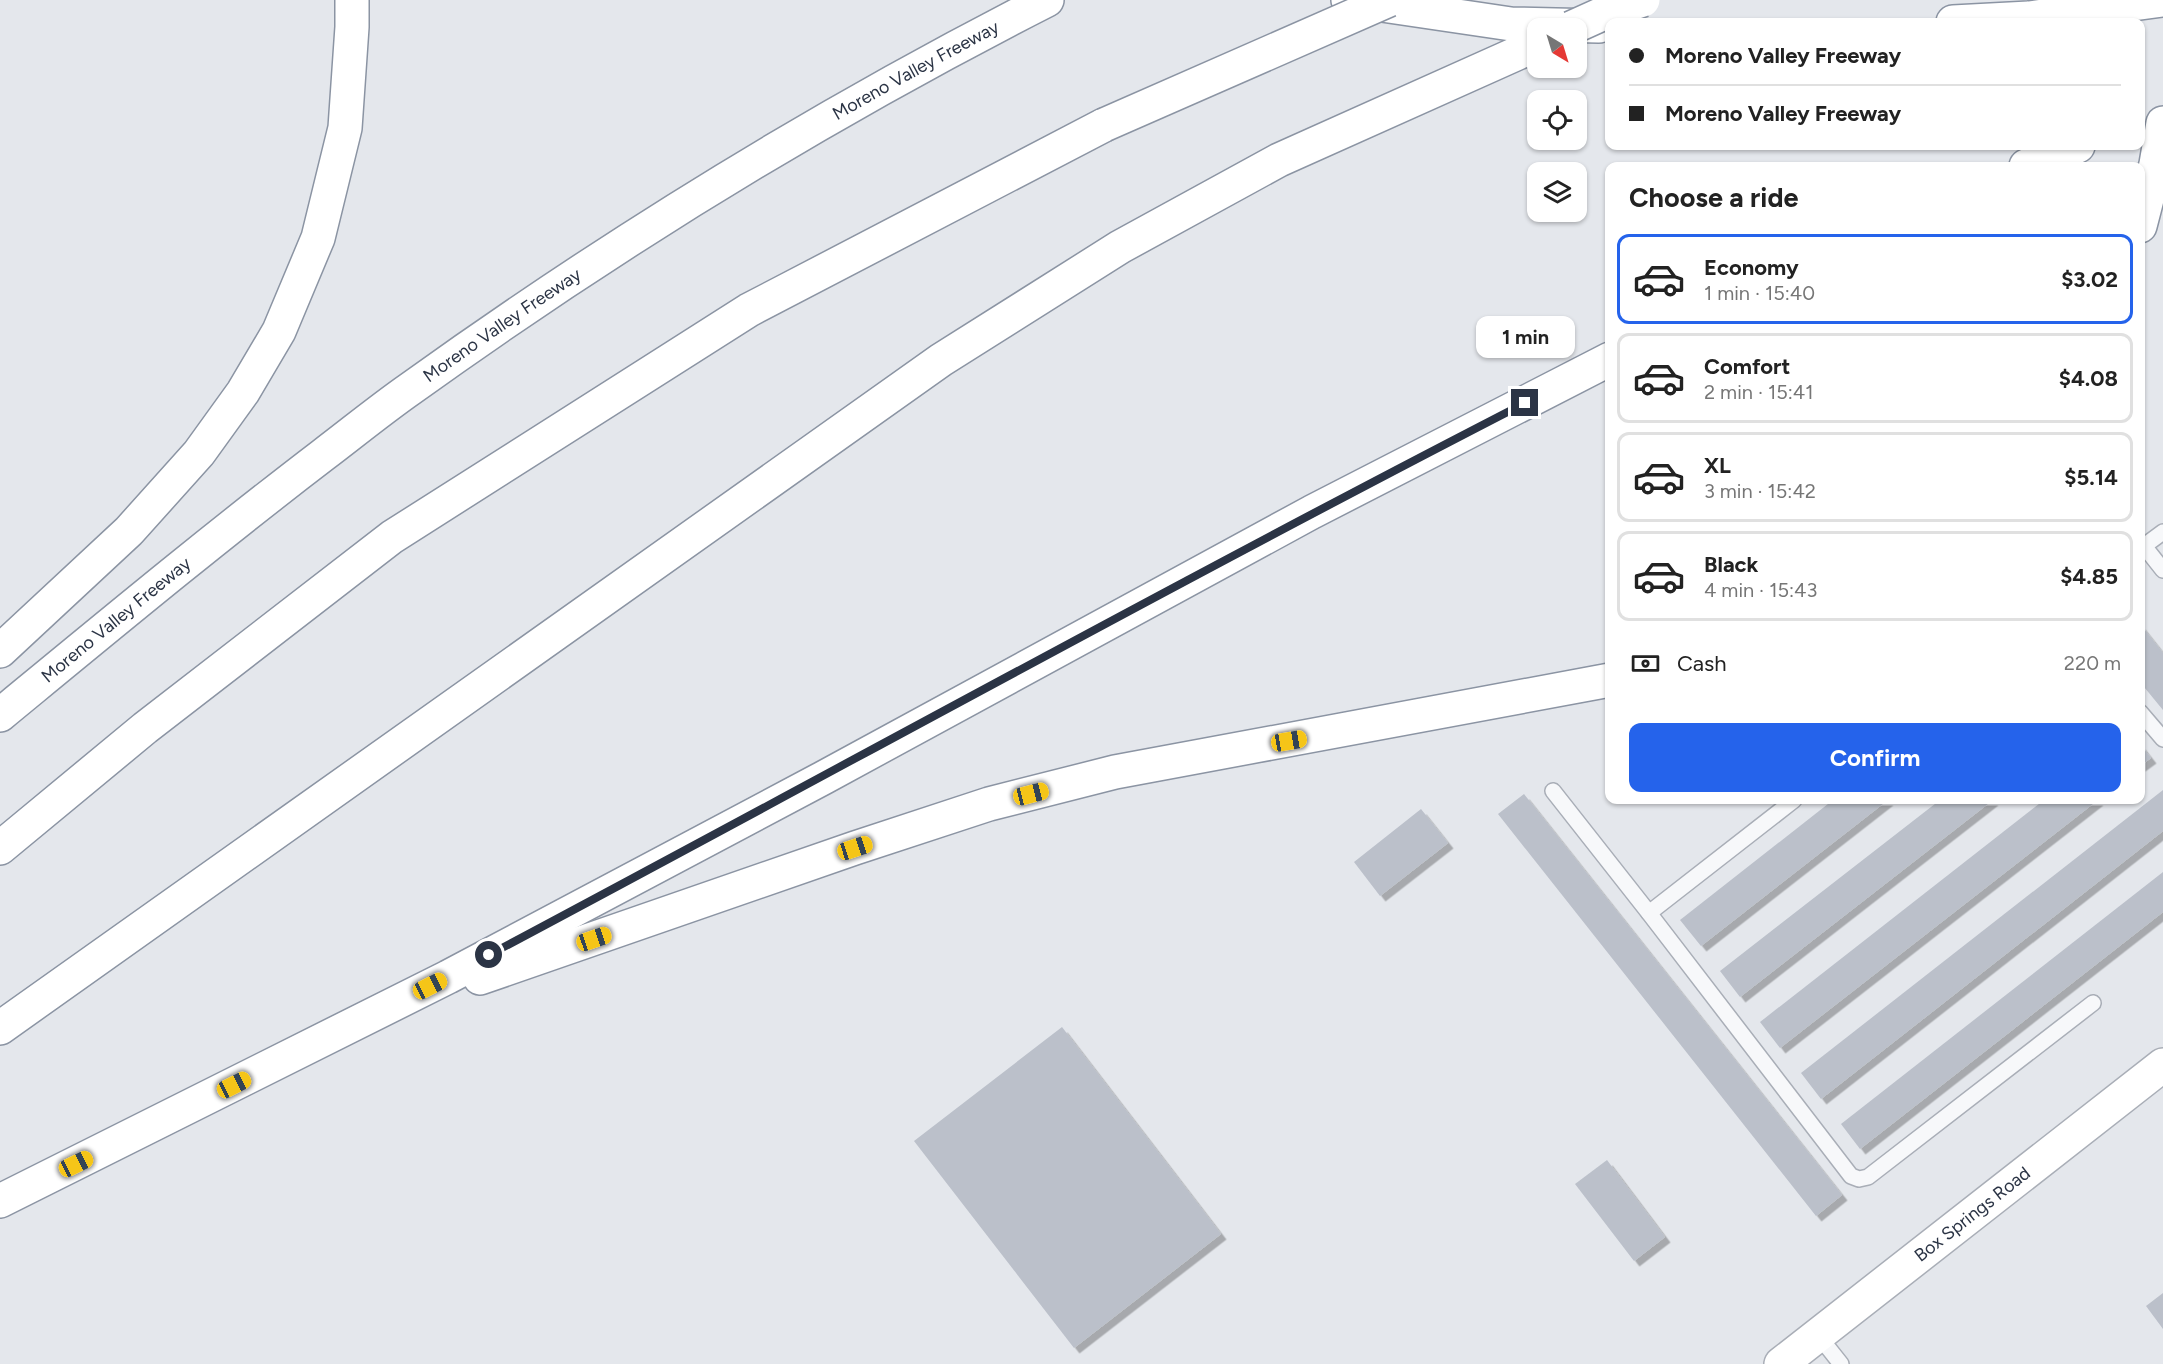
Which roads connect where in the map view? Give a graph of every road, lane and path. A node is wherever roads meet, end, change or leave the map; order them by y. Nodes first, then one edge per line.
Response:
1 (352, 0) edge
2 (1047, 0) edge
3 (1348, 0) edge
4 (1389, 0) edge
5 (1643, 0) edge
6 (2161, 0) edge
7 (2029, 18) edge
8 (1587, 21) edge
9 (1605, 27) edge
10 (1527, 49) edge
11 (2163, 113) edge
12 (2145, 119) edge
13 (2163, 123) edge
14 (2068, 150) edge
15 (2036, 162) edge
16 (2145, 207) edge
17 (1605, 362) edge
18 (2163, 532) edge
19 (2145, 545) edge
20 (2145, 547) edge
21 (2163, 570) edge
22 (0, 651) edge
23 (1605, 681) edge
24 (0, 715) edge
25 (2145, 718) edge
26 (2163, 740) edge
27 (1552, 791) dead end
28 (1789, 804) edge
29 (0, 848) edge
30 (1649, 913) junction
31 (2092, 1003) dead end
32 (376, 1014) junction
33 (0, 1028) edge
34 (2163, 1065) edge
35 (0, 1202) edge
36 (1818, 1335) junction
37 (1781, 1364) edge
38 (1841, 1364) edge

1 - 22 main road
2 - 24 main road, Moreno Valley Freeway
3 - 9 main road
4 - 29 main road, bridge
5 - 8 main road, bridge
6 - 7 main road
10 - 33 main road
11 - 12 main road
13 - 16 main road
14 - 15 main road
17 - 32 main road
18 - 19 lane
20 - 21 lane
23 - 32 main road
25 - 26 lane
27 - 30 lane
28 - 30 lane
30 - 31 lane
32 - 35 main road
34 - 36 main road, Box Springs Road
36 - 37 main road, Box Springs Road
36 - 38 lane

